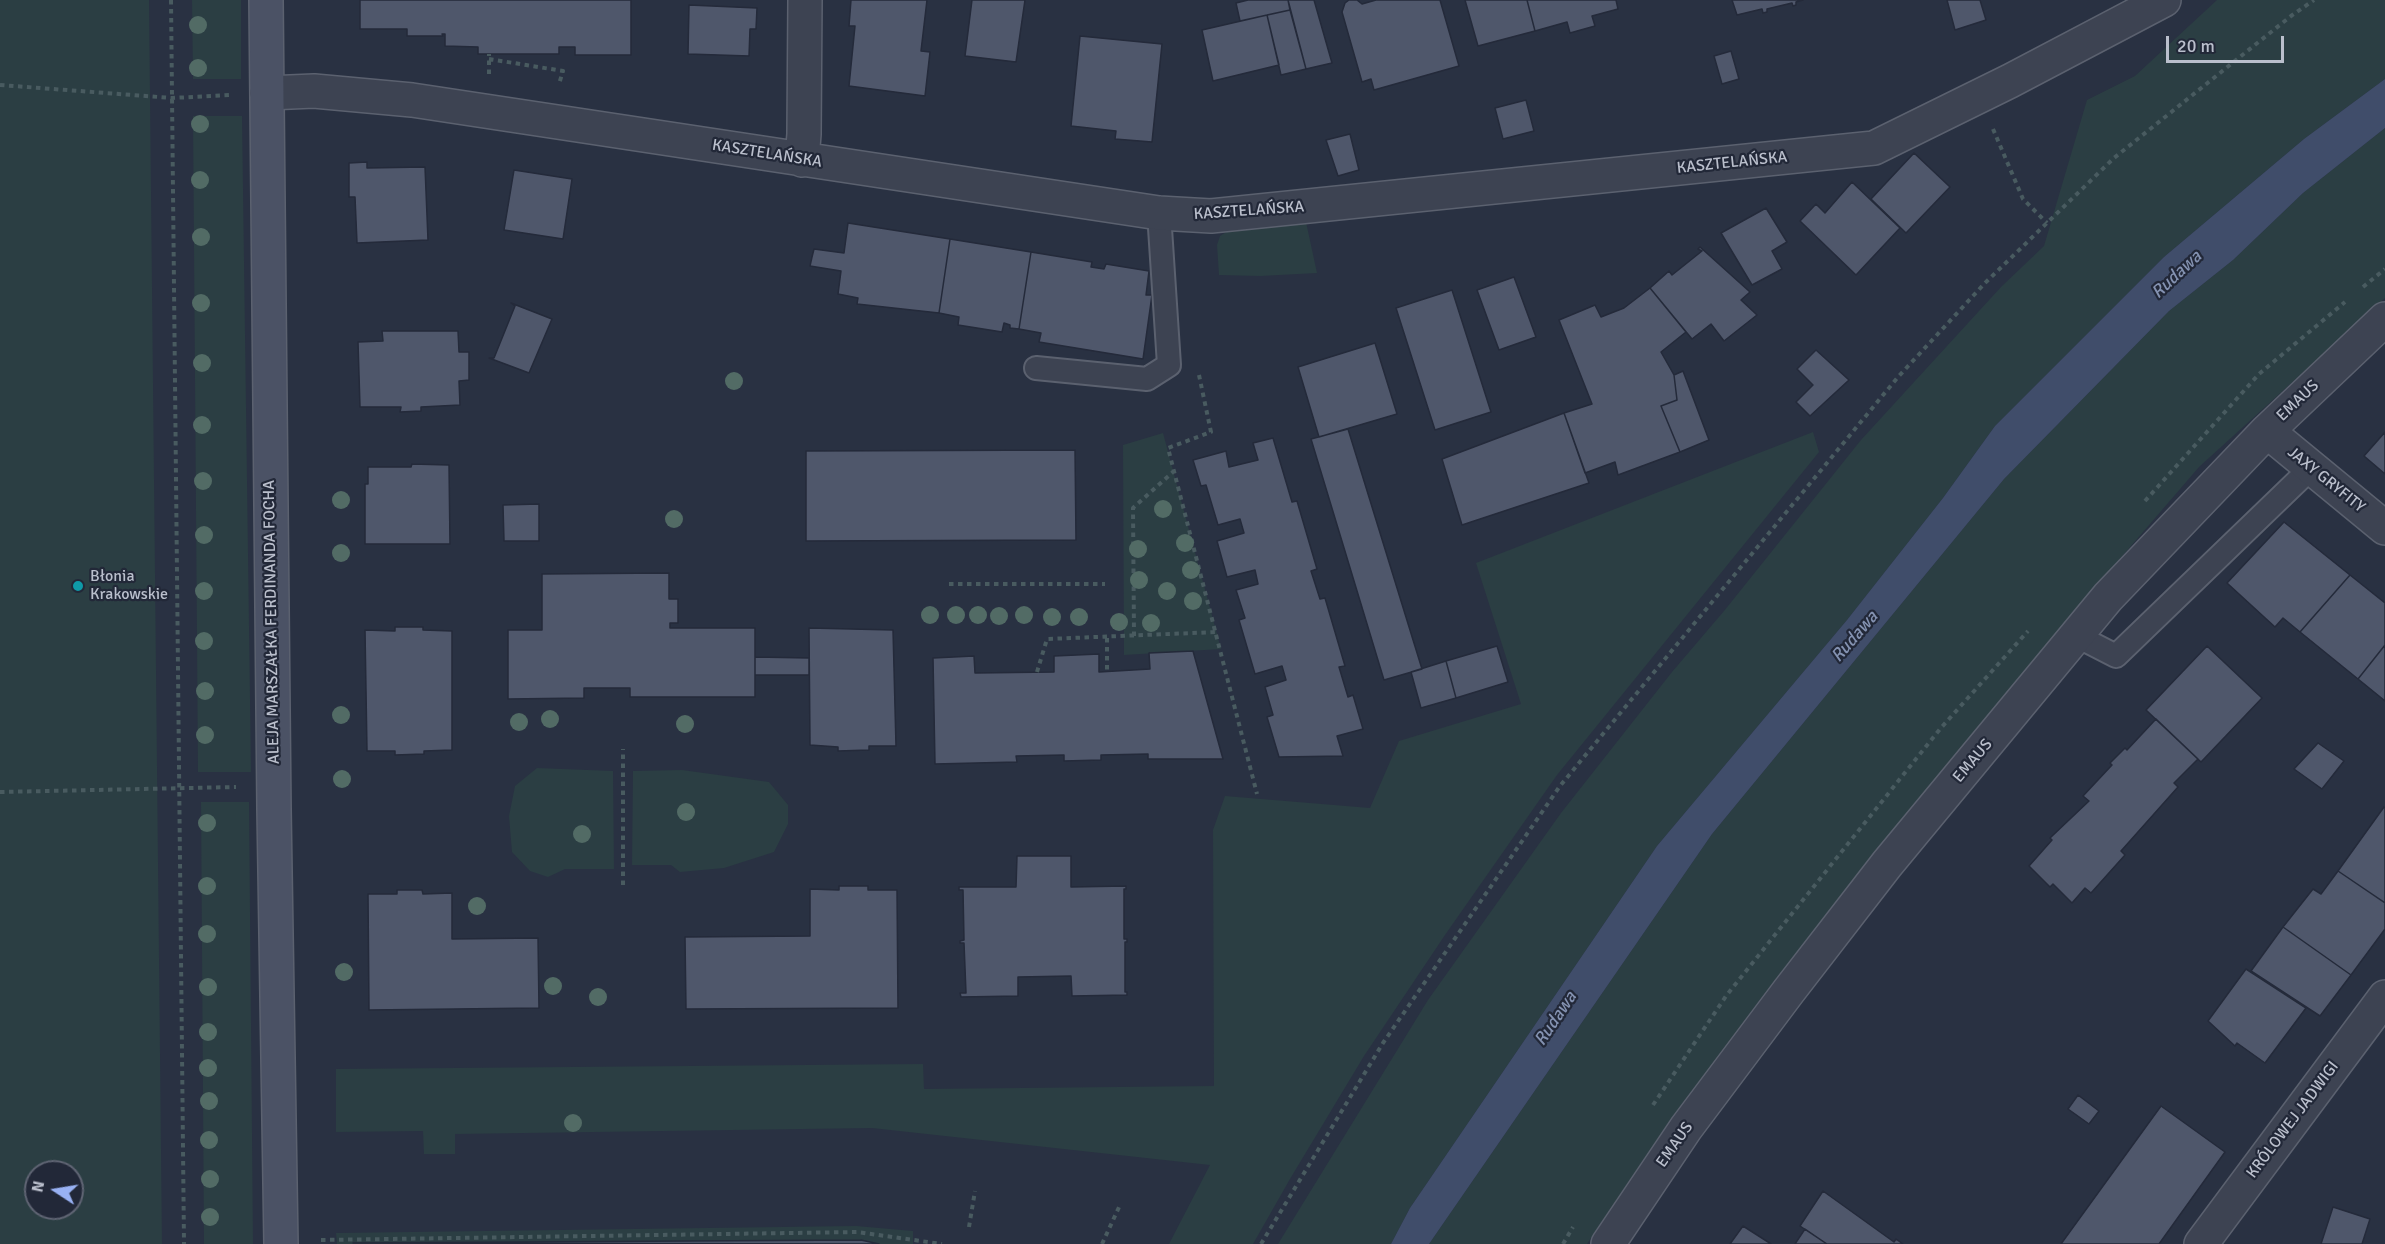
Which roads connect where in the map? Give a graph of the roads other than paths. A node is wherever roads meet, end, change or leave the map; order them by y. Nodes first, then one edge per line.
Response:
1 (267, 0) edge
2 (806, 0) edge
3 (2164, 0) edge
4 (267, 93) junction
5 (802, 160) junction
6 (1159, 213) junction
7 (2385, 319) edge
8 (1036, 368) dead end
9 (2267, 431) junction
10 (2311, 468) junction
11 (2385, 528) edge
12 (2077, 636) junction
13 (2385, 997) edge
14 (281, 1244) edge
15 (1608, 1244) edge
16 (2201, 1244) edge

1 - 4 street, ALEJA MARSZAŁKA FERDINANDA FOCHA
2 - 5 street
3 - 6 street, KASZTELAŃSKA
4 - 5 street, KASZTELAŃSKA
4 - 14 street, ALEJA MARSZAŁKA FERDINANDA FOCHA
5 - 6 street, KASZTELAŃSKA
6 - 8 lane
7 - 9 street, EMAUS
9 - 10 street, JAXY GRYFITY
9 - 12 street, EMAUS
10 - 11 street, JAXY GRYFITY
10 - 12 lane
12 - 15 street, EMAUS
13 - 16 street, KRÓLOWEJ JADWIGI

